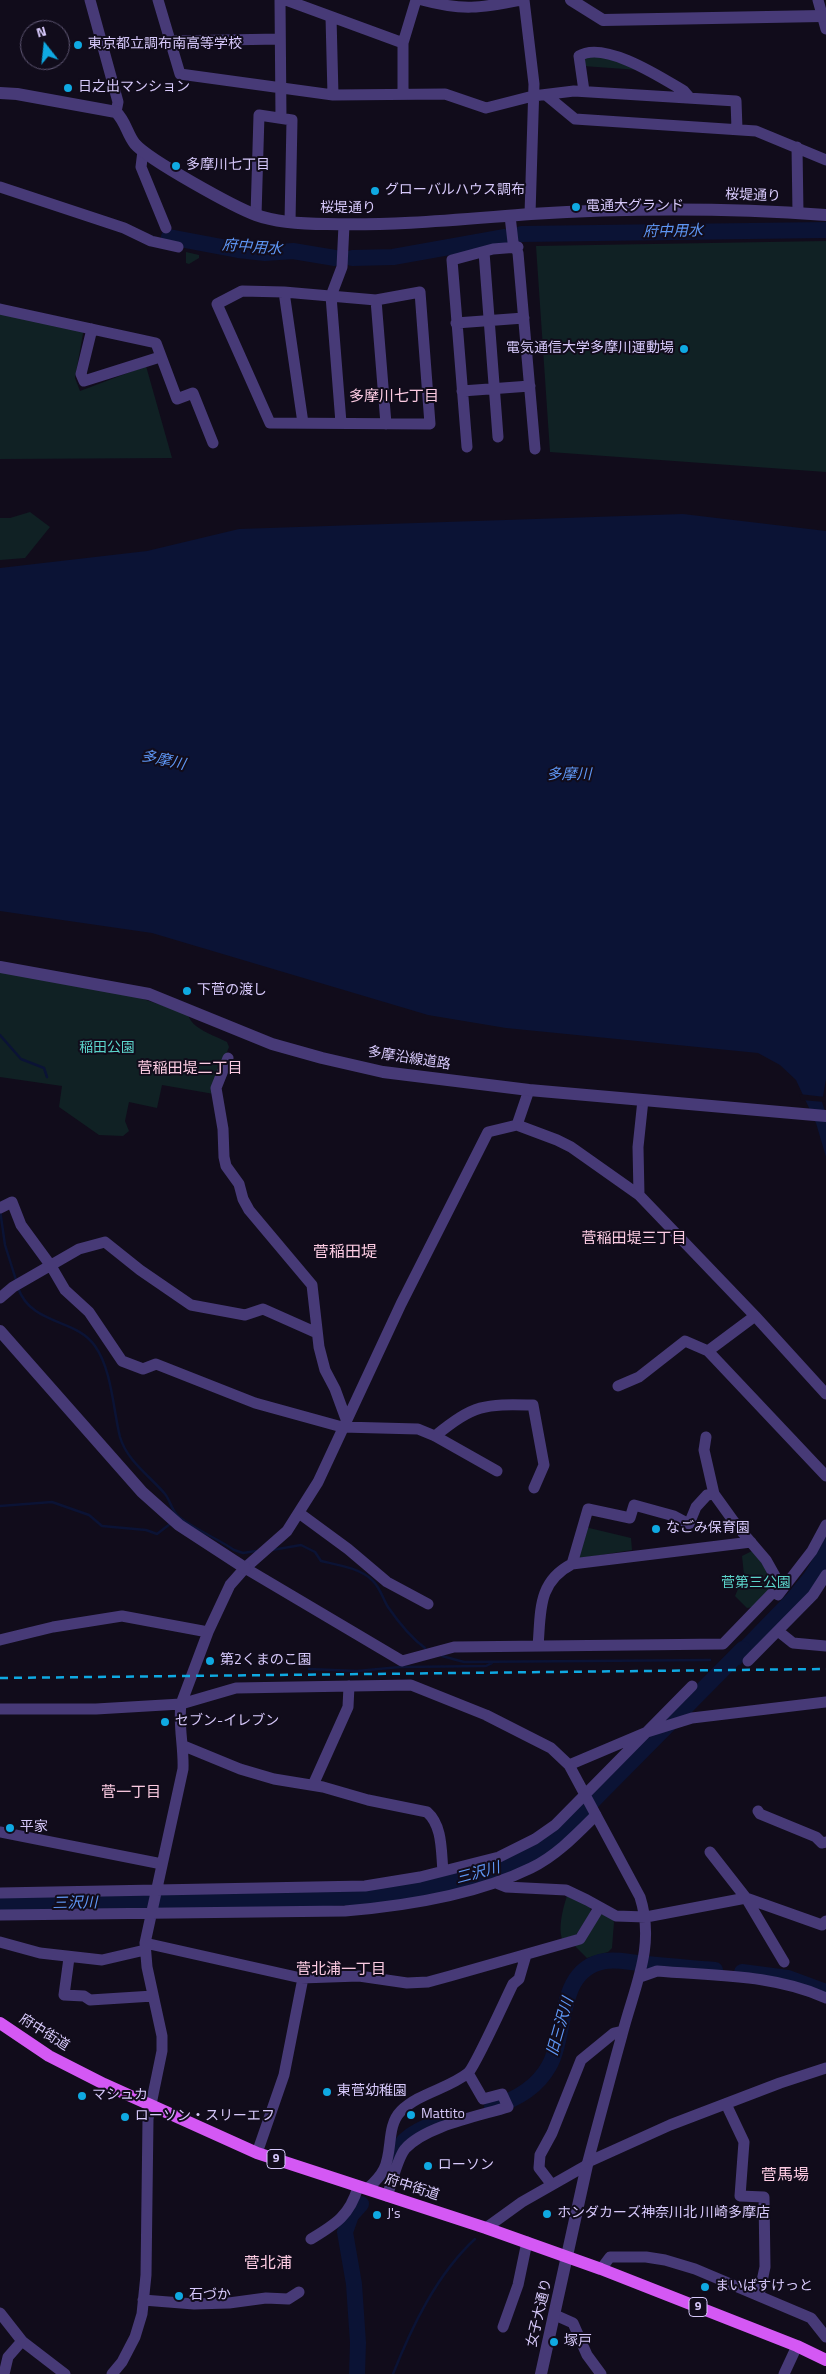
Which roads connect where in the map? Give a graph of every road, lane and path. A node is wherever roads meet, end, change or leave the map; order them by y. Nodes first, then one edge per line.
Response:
1 (90, 0) edge
2 (158, 0) edge
3 (280, 0) edge
4 (286, 0) edge
5 (416, 0) edge
6 (422, 0) edge
7 (523, 0) edge
8 (570, 0) edge
9 (818, 0) edge
10 (464, 4) edge
11 (822, 16) junction
12 (330, 17) junction
13 (826, 30) edge
14 (279, 39) junction
15 (169, 41) junction
16 (403, 43) junction
17 (281, 88) junction
18 (584, 91) junction
19 (0, 93) edge
20 (403, 93) junction
21 (333, 95) junction
22 (546, 95) junction
23 (533, 96) junction
24 (690, 98) junction
25 (116, 112) junction
26 (280, 118) junction
27 (737, 130) junction
28 (797, 147) junction
29 (143, 151) junction
30 (826, 160) edge
31 (0, 187) edge
32 (798, 213) junction
33 (530, 214) junction
34 (256, 215) junction
35 (826, 215) edge
36 (510, 216) junction
37 (290, 222) junction
38 (344, 225) junction
39 (166, 228) dead end
40 (178, 247) dead end
41 (518, 247) junction
42 (484, 252) junction
43 (284, 292) junction
44 (331, 296) junction
45 (376, 300) junction
46 (0, 309) edge
47 (524, 318) junction
48 (490, 321) junction
49 (456, 324) junction
50 (92, 329) junction
51 (160, 357) junction
52 (530, 386) junction
53 (495, 389) junction
54 (462, 391) junction
55 (303, 423) junction
56 (341, 424) junction
57 (386, 424) junction
58 (498, 437) dead end
59 (213, 443) dead end
60 (467, 447) dead end
61 (535, 449) dead end
62 (0, 966) edge
63 (228, 1058) dead end
64 (529, 1090) junction
65 (643, 1100) junction
66 (826, 1116) edge
67 (517, 1125) junction
68 (639, 1195) junction
69 (2, 1208) edge
70 (51, 1266) junction
71 (0, 1298) edge
72 (755, 1316) junction
73 (0, 1331) edge
74 (317, 1333) junction
75 (708, 1351) junction
76 (618, 1386) dead end
77 (826, 1394) edge
78 (344, 1423) junction
79 (435, 1436) junction
80 (706, 1437) dead end
81 (497, 1471) dead end
82 (826, 1476) edge
83 (534, 1488) dead end
84 (714, 1494) junction
85 (299, 1513) junction
86 (826, 1525) edge
87 (751, 1542) junction
88 (572, 1564) junction
89 (244, 1568) junction
90 (826, 1576) edge
91 (428, 1604) dead end
92 (778, 1631) junction
93 (208, 1632) junction
94 (0, 1640) edge
95 (732, 1645) dead end
96 (538, 1646) junction
97 (826, 1646) edge
98 (748, 1661) dead end
99 (348, 1686) junction
100 (692, 1686) dead end
101 (826, 1702) edge
102 (181, 1704) junction
103 (0, 1708) edge
104 (647, 1732) junction
105 (184, 1746) junction
106 (569, 1765) junction
107 (313, 1785) junction
108 (585, 1795) junction
109 (758, 1811) dead end
110 (596, 1815) junction
111 (0, 1832) edge
112 (826, 1842) edge
113 (710, 1852) dead end
114 (162, 1864) junction
115 (443, 1871) junction
116 (496, 1883) junction
117 (156, 1890) junction
118 (0, 1893) edge
119 (746, 1898) junction
120 (600, 1908) junction
121 (152, 1913) junction
122 (0, 1915) edge
123 (646, 1917) junction
124 (826, 1921) edge
125 (0, 1942) edge
126 (145, 1947) junction
127 (526, 1955) junction
128 (69, 1958) junction
129 (784, 1962) dead end
130 (642, 1969) junction
131 (303, 1978) junction
132 (153, 1996) junction
133 (826, 1998) edge
134 (1, 2026) edge
135 (623, 2031) junction
136 (826, 2068) edge
137 (468, 2073) junction
138 (726, 2104) junction
139 (151, 2105) junction
140 (257, 2152) junction
141 (588, 2163) junction
142 (552, 2185) junction
143 (363, 2188) junction
144 (387, 2196) junction
145 (486, 2228) junction
146 (311, 2239) dead end
147 (527, 2242) junction
148 (568, 2258) junction
149 (601, 2269) junction
150 (299, 2292) dead end
151 (758, 2296) junction
152 (143, 2300) junction
153 (0, 2314) edge
154 (555, 2315) junction
155 (503, 2327) dead end
156 (826, 2337) edge
157 (22, 2341) junction
158 (797, 2346) junction
159 (826, 2360) edge
160 (4, 2374) edge
161 (65, 2374) edge
162 (112, 2374) edge
163 (541, 2374) edge
164 (601, 2374) edge
165 (784, 2374) edge

1 - 25 street
2 - 15 street
3 - 14 street
4 - 12 street
5 - 16 street
6 - 10 street
7 - 10 street
7 - 23 street
8 - 11 street
9 - 11 street
11 - 13 street
12 - 16 street
12 - 21 street
14 - 15 street
14 - 17 street
15 - 17 street
16 - 20 street
17 - 21 street
17 - 26 street
18 - 22 street
18 - 24 street
18 - 24 street
19 - 25 street
20 - 21 street
20 - 23 street
22 - 23 street
22 - 27 street
23 - 33 street
24 - 27 street
25 - 29 street, 桜堤通り
26 - 34 street
26 - 37 street
27 - 28 street
28 - 30 street
28 - 32 street
29 - 34 street, 桜堤通り
29 - 39 street
31 - 40 street
32 - 33 street, 桜堤通り
32 - 35 street, 桜堤通り
33 - 36 street, 桜堤通り
34 - 37 street, 桜堤通り
36 - 38 street, 桜堤通り
36 - 41 street
37 - 38 street, 桜堤通り
38 - 44 street
41 - 42 street
41 - 47 street
42 - 48 street
42 - 49 street
43 - 44 street
43 - 55 street
43 - 55 street
44 - 45 street
44 - 56 street
45 - 57 street
45 - 57 street
46 - 50 street
47 - 48 street
47 - 52 street
48 - 49 street
48 - 53 street
49 - 54 street
50 - 51 street
50 - 51 street
51 - 59 street
52 - 53 street
52 - 61 street
53 - 54 street
53 - 58 street
54 - 60 street
55 - 56 street
56 - 57 street
62 - 64 street, 多摩沿線道路
63 - 74 street
64 - 65 street, 多摩沿線道路
64 - 67 street
65 - 66 street, 多摩沿線道路
65 - 68 street
67 - 68 street
67 - 78 street
68 - 72 street
69 - 70 street
70 - 71 street
70 - 74 street
70 - 78 street
72 - 75 street
72 - 77 street
73 - 89 street
74 - 78 street
75 - 76 street
75 - 82 street
78 - 79 street
78 - 85 street
79 - 81 street
79 - 83 street
80 - 84 street
84 - 87 street
84 - 88 street
85 - 89 street
85 - 91 street
86 - 95 street
87 - 88 street
87 - 96 street
88 - 96 street
89 - 93 street
89 - 96 street
90 - 92 street
92 - 97 street
92 - 98 street
93 - 94 street
93 - 102 street
99 - 102 street
99 - 106 street
99 - 107 street
100 - 104 street
101 - 104 street
102 - 103 street
102 - 105 street
104 - 106 street
104 - 108 street
105 - 107 street
105 - 114 street
106 - 108 street
107 - 115 street
108 - 110 street
108 - 115 street
109 - 112 street
110 - 116 street
110 - 123 street
111 - 114 street
113 - 119 street
114 - 117 street
115 - 117 street
116 - 120 street
116 - 121 street
117 - 118 street
117 - 121 street
119 - 123 street
119 - 124 street
119 - 129 street
120 - 123 street
120 - 127 street
121 - 122 street
121 - 126 street
123 - 130 street
125 - 128 street
126 - 128 street
126 - 131 street
126 - 132 street
127 - 131 street
127 - 137 street
128 - 132 street
130 - 133 street
130 - 135 street
131 - 140 street
132 - 139 street
134 - 139 main road, 府中街道 / 9
135 - 141 street
135 - 142 street
136 - 138 street
137 - 143 street
137 - 144 street
138 - 141 street
138 - 151 street
139 - 140 main road, 府中街道 / 9
139 - 152 street
140 - 143 main road, 府中街道 / 9
141 - 142 street
141 - 148 street, 女子大通り
142 - 145 street
143 - 144 main road, 府中街道 / 9
143 - 146 street
144 - 145 main road, 府中街道 / 9
145 - 147 main road, 府中街道 / 9
147 - 148 main road, 府中街道 / 9
147 - 155 street
148 - 149 main road, 府中街道 / 9
148 - 154 street, 女子大通り
149 - 151 street
149 - 158 main road, 府中街道 / 9
150 - 152 street
151 - 156 street
152 - 162 street
153 - 157 street
154 - 163 street, 女子大通り
154 - 164 street
157 - 160 street
157 - 161 street
158 - 159 main road, 府中街道 / 9
158 - 165 street

